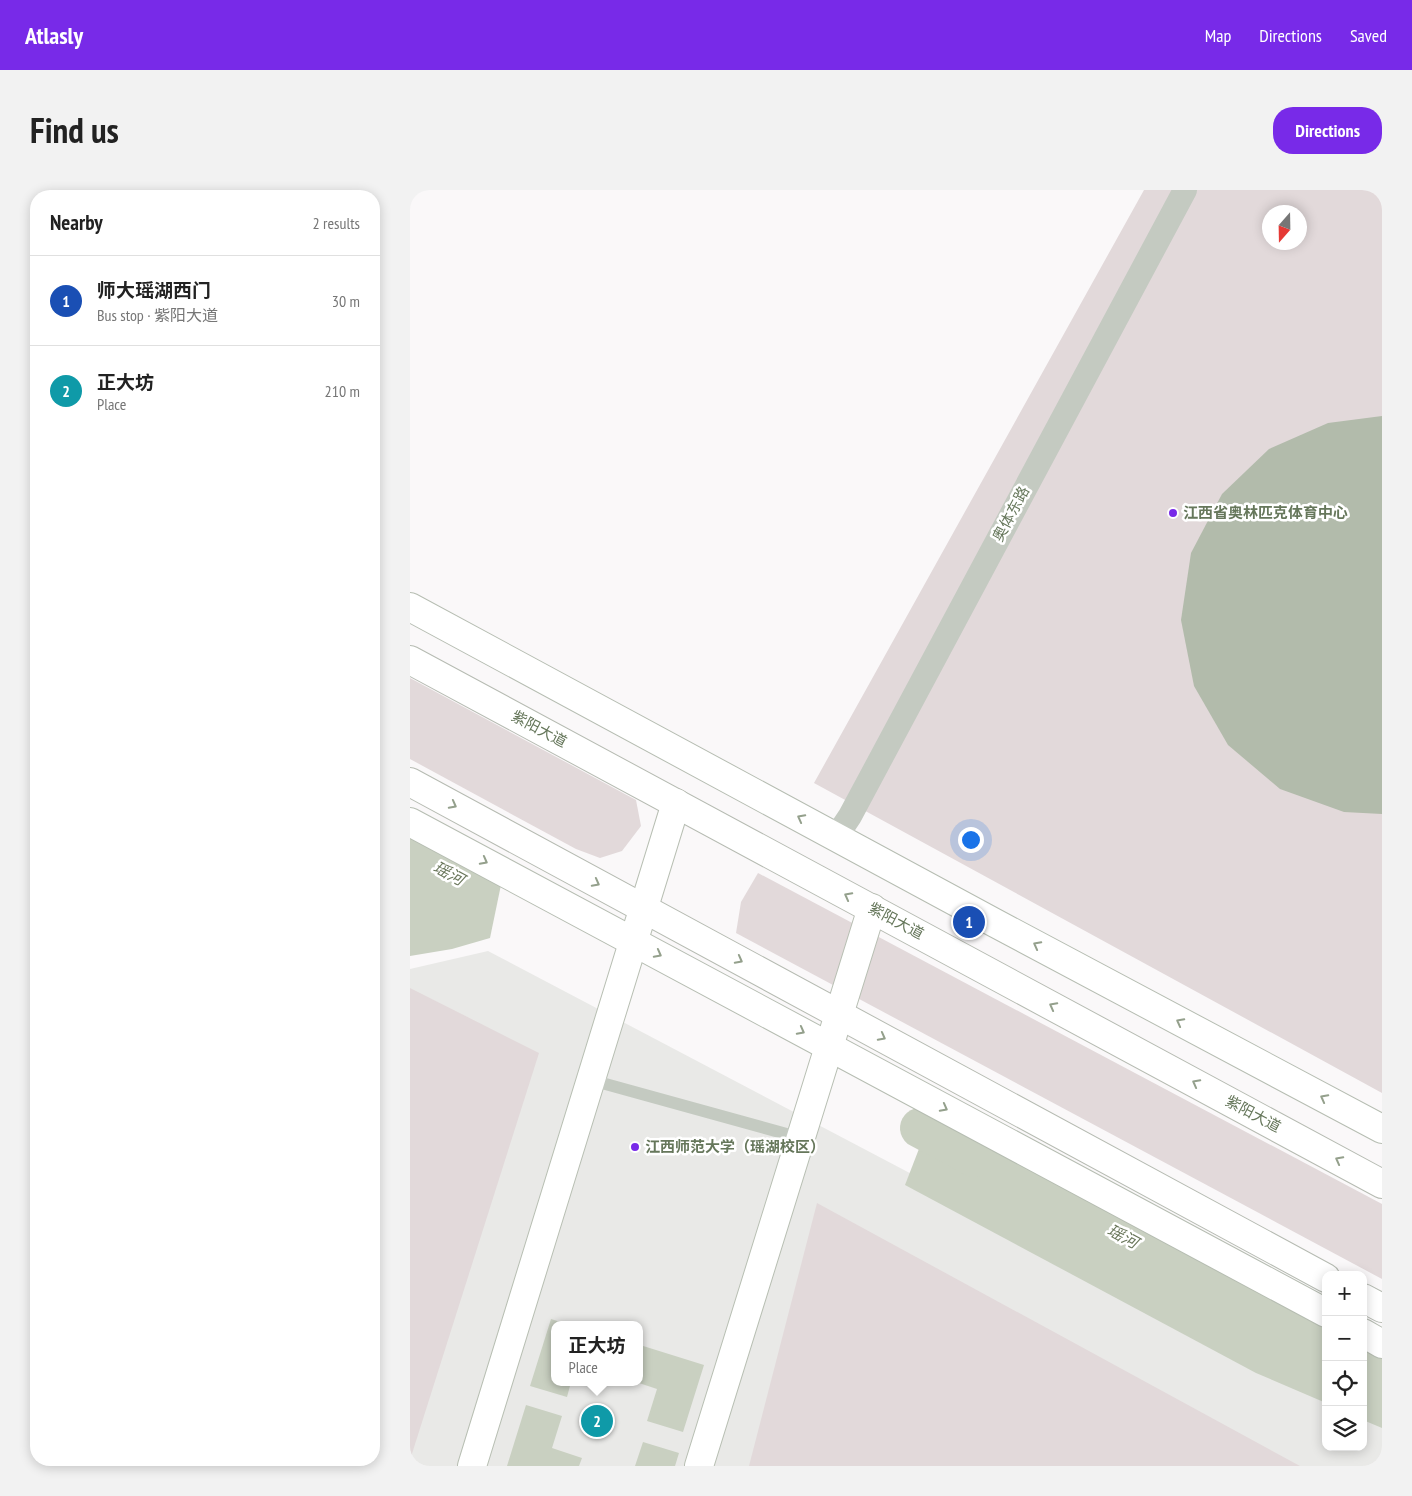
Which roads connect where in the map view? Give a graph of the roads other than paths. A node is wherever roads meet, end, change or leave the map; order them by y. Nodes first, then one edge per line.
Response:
1 (1185, 190) edge
2 (410, 607) edge
3 (410, 660) edge
4 (410, 782) edge
5 (676, 803) junction
6 (410, 822) edge
7 (836, 837) junction
8 (643, 908) junction
9 (872, 908) junction
10 (633, 941) junction
11 (839, 1014) junction
12 (829, 1046) junction
13 (591, 1080) junction
14 (1382, 1130) edge
15 (801, 1138) junction
16 (1382, 1184) edge
17 (1322, 1276) edge
18 (1367, 1300) edge
19 (1382, 1308) edge
20 (1322, 1311) edge
21 (1367, 1335) edge
22 (1382, 1344) edge
23 (472, 1466) edge
24 (699, 1466) edge

1 - 7 street, 奥体东路
7 -> 2 main road
3 - 5 main road, 紫阳大道
4 -> 8 main road
5 - 8 main road
9 -> 5 main road, 紫阳大道
6 -> 10 main road
14 -> 7 main road
8 - 10 main road
8 -> 11 main road
9 - 11 main road
16 -> 9 main road, 紫阳大道
10 -> 12 main road
10 - 13 main road
11 - 12 main road
11 -> 17 main road
12 - 15 main road
12 -> 20 main road
13 - 15 lane
13 - 23 main road
15 - 24 main road
18 - 19 main road
21 - 22 main road

